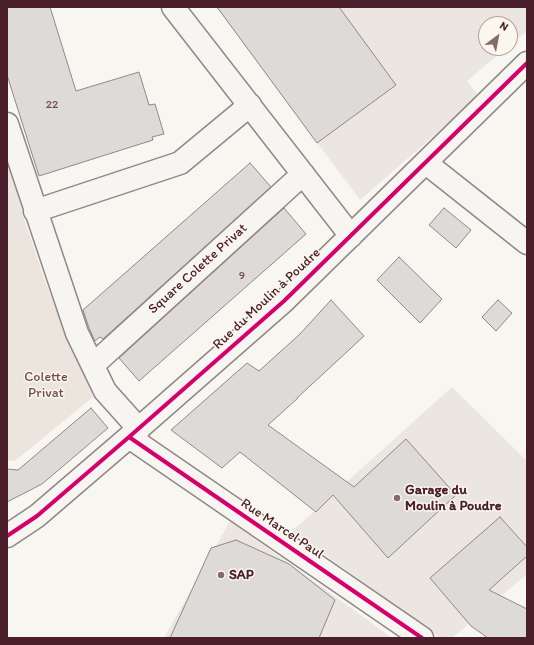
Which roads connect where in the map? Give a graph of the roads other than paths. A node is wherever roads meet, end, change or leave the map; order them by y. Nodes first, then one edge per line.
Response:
1 (173, 7) edge
2 (527, 63) edge
3 (250, 106) junction
4 (7, 124) edge
5 (426, 163) junction
6 (303, 174) junction
7 (36, 210) junction
8 (352, 236) junction
9 (527, 243) edge
10 (93, 365) junction
11 (134, 433) junction
12 (7, 536) edge
13 (422, 638) edge

1 - 3 street
2 - 5 street, Rue du Moulin à Poudre
3 - 6 street
3 - 7 street
4 - 7 street
5 - 8 street, Rue du Moulin à Poudre
5 - 9 street
6 - 8 street
6 - 10 street, Square Colette Privat
7 - 10 street
8 - 11 street, Rue du Moulin à Poudre
10 - 11 street
11 - 12 street, Rue du Moulin à Poudre
11 - 13 street, Rue Marcel Paul

